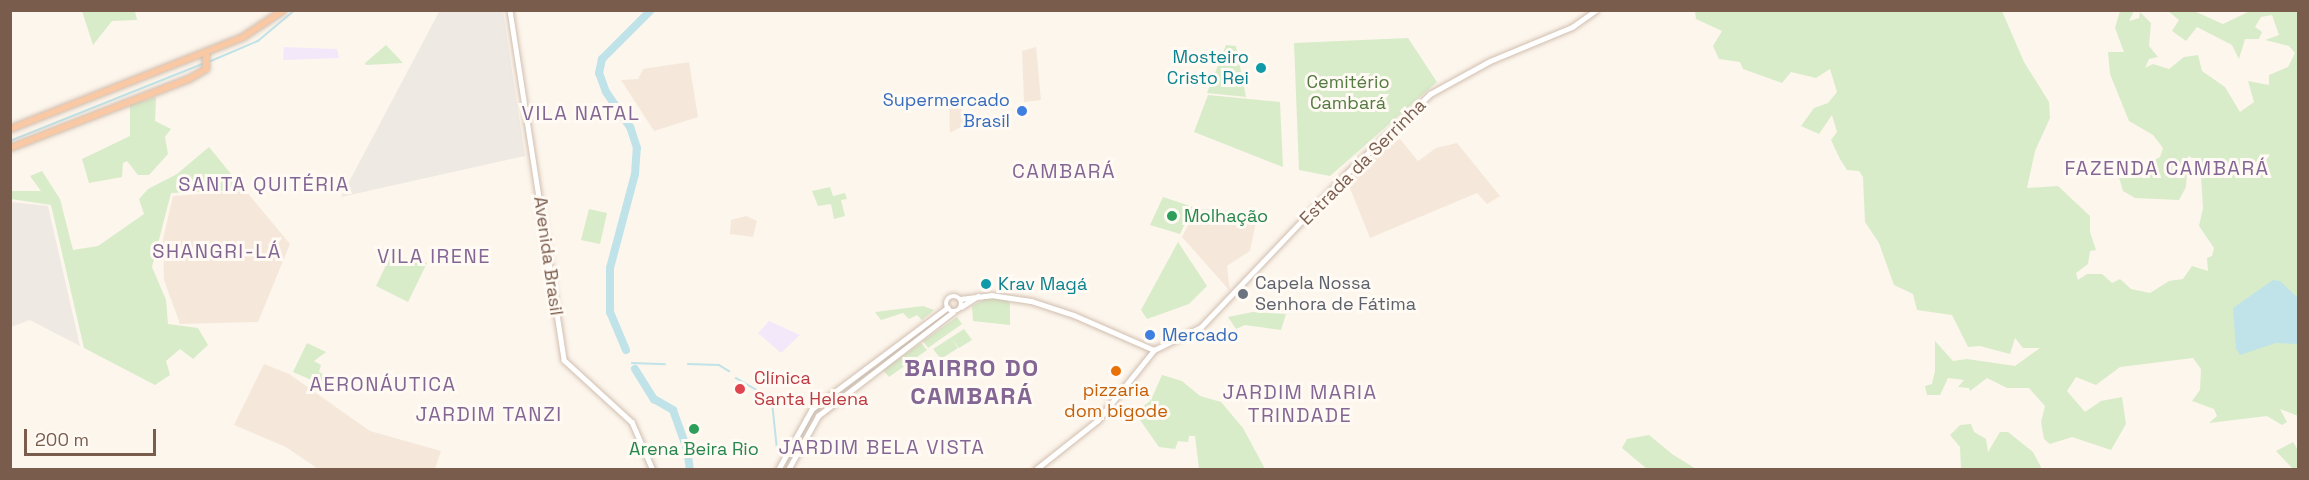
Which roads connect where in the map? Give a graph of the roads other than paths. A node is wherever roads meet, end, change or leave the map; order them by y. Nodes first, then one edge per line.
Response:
1 (284, 10) edge
2 (510, 10) edge
3 (1596, 10) edge
4 (206, 53) junction
5 (10, 129) edge
6 (10, 148) edge
7 (978, 296) junction
8 (960, 299) junction
9 (961, 307) junction
10 (947, 308) junction
11 (953, 312) junction
12 (1154, 350) junction
13 (653, 470) edge
14 (777, 470) edge
15 (788, 470) edge
16 (1035, 470) edge

1 - 4 highway
2 - 13 street, Avenida Brasil
3 - 12 street, Estrada da Serrinha
4 - 5 highway
4 - 6 highway
7 - 8 street
7 - 9 street
7 - 12 street
8 - 9 street
8 - 10 street
9 - 11 street
10 - 11 street
10 - 14 street
11 - 15 street
12 - 16 street

